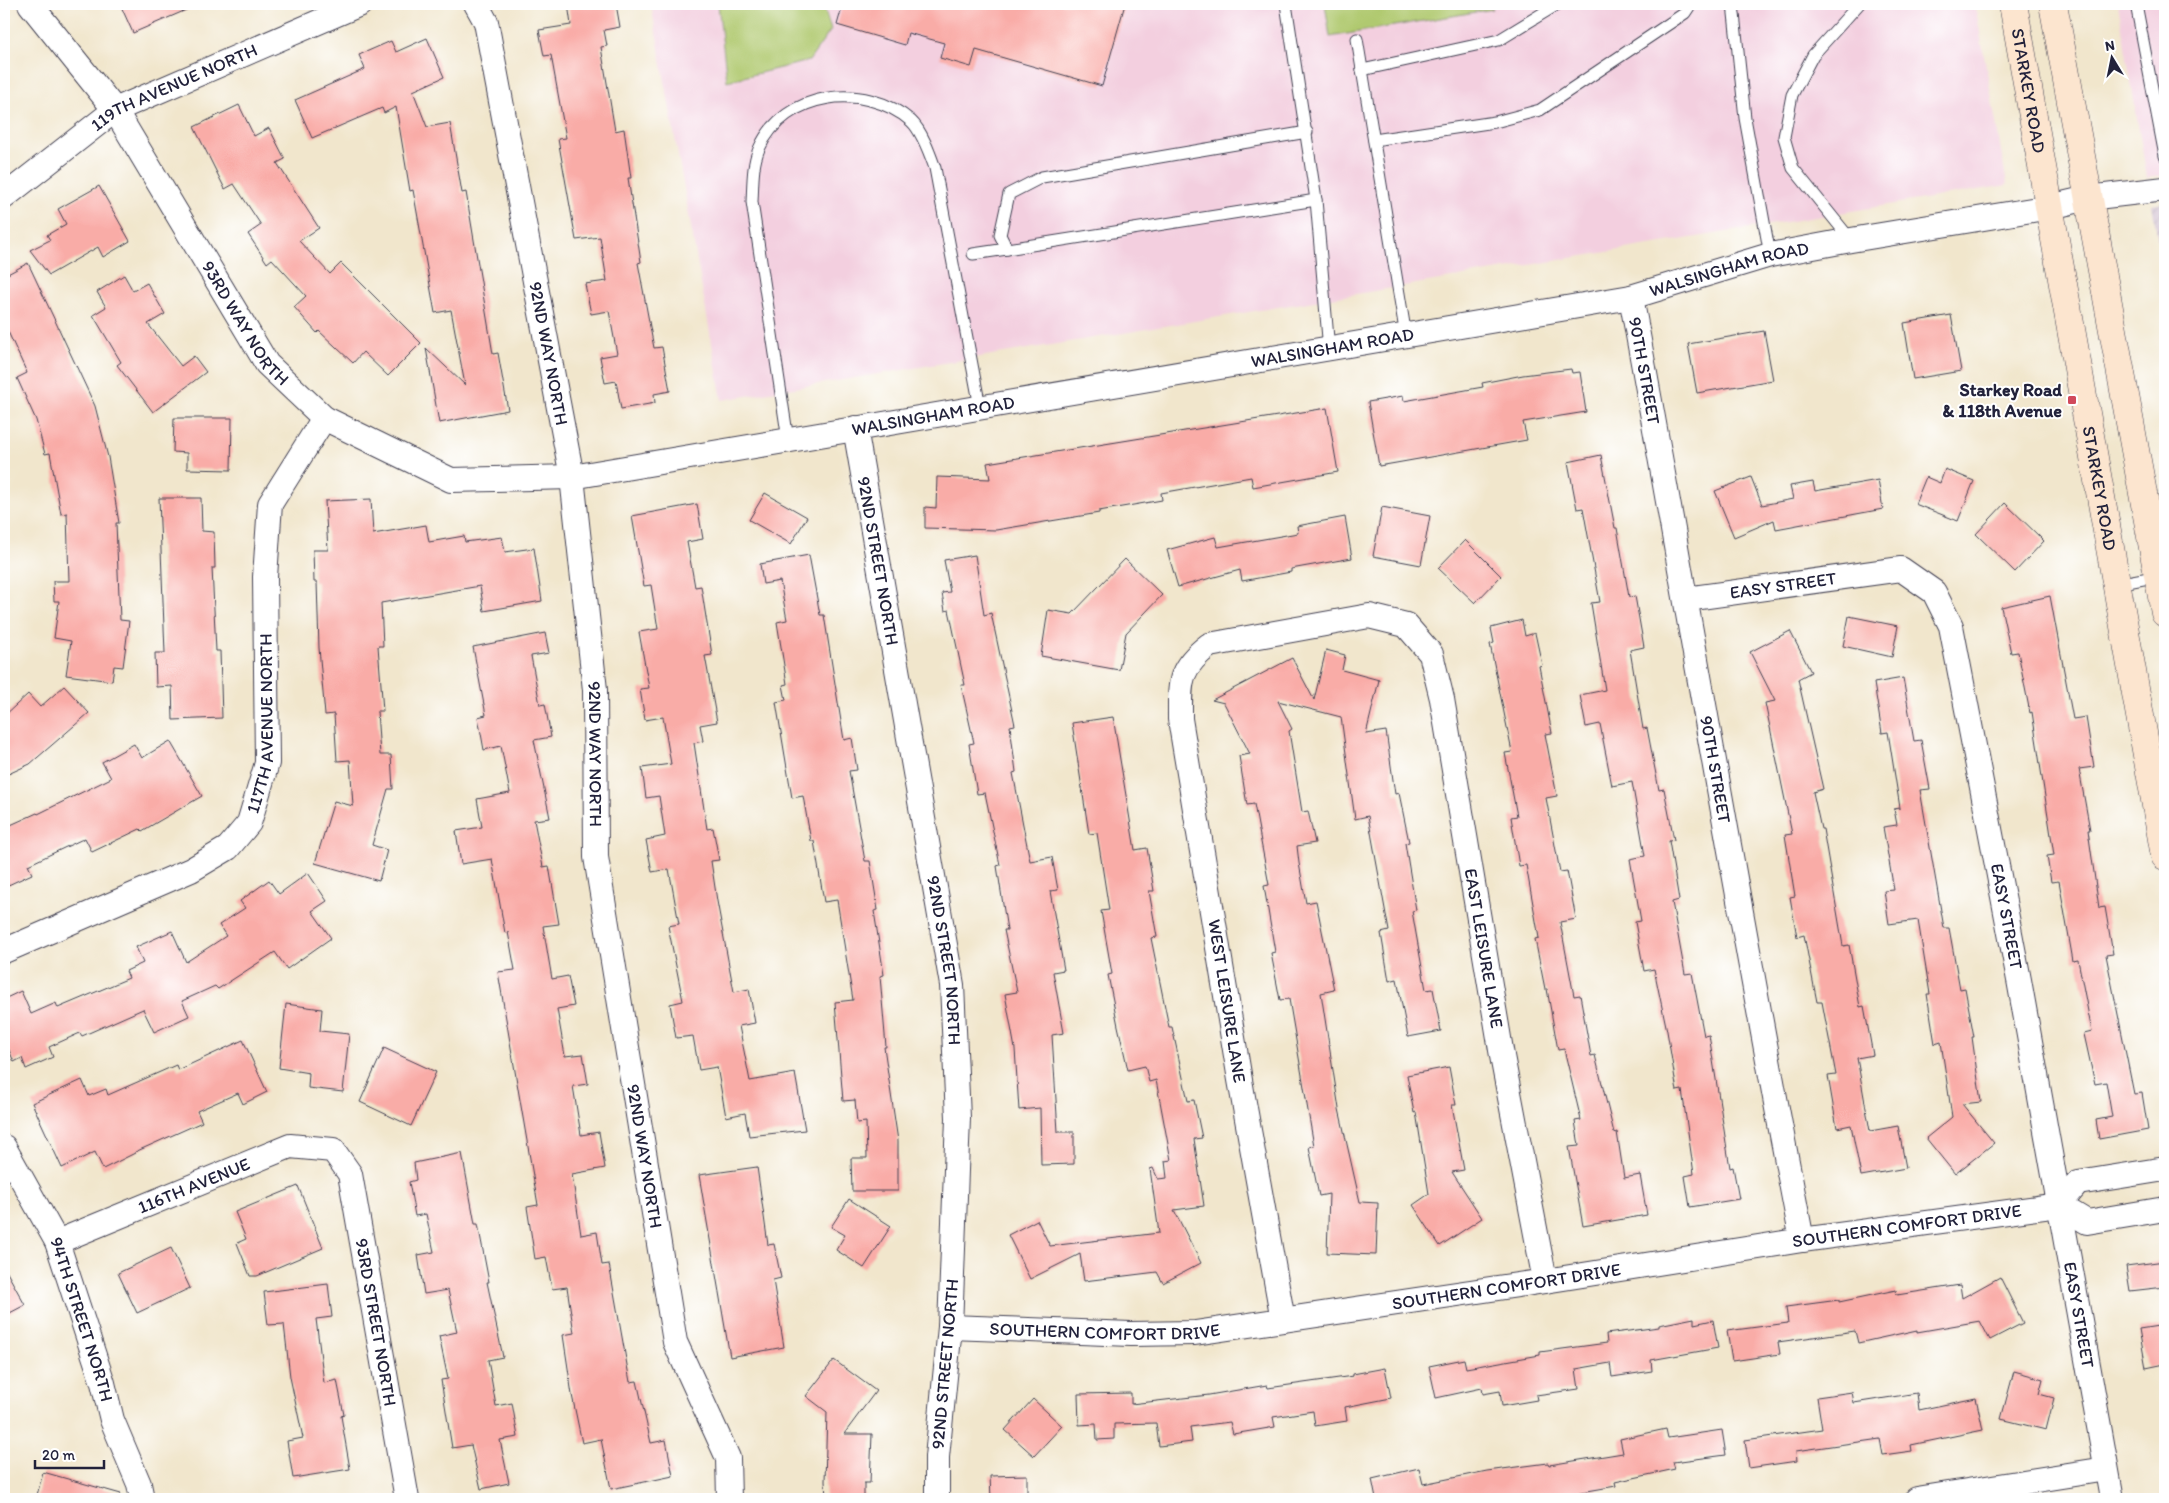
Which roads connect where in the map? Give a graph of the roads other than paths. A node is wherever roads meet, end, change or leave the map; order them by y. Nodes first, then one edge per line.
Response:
1 (30, 4) edge
2 (360, 4) edge
3 (476, 4) edge
4 (1286, 4) edge
5 (1558, 4) edge
6 (1691, 4) edge
7 (1733, 4) edge
8 (1859, 4) edge
9 (2013, 4) edge
10 (2053, 4) edge
11 (2136, 4) edge
12 (1358, 39) dead end
13 (1362, 70) junction
14 (115, 110) junction
15 (1307, 132) junction
16 (1374, 140) junction
17 (2165, 156) edge
18 (2165, 189) edge
19 (4, 197) edge
20 (2088, 198) junction
21 (1316, 200) junction
22 (2050, 208) junction
23 (1851, 240) junction
24 (1008, 249) junction
25 (973, 254) dead end
26 (1770, 255) junction
27 (1631, 297) junction
28 (1406, 336) junction
29 (1329, 350) junction
30 (980, 407) junction
31 (324, 418) junction
32 (855, 428) junction
33 (788, 440) junction
34 (572, 477) junction
35 (2162, 575) edge
36 (2117, 584) junction
37 (1686, 599) junction
38 (2165, 613) edge
39 (1180, 681) joint
40 (2165, 856) edge
41 (4, 951) edge
42 (4, 1147) edge
43 (333, 1150) joint
44 (2165, 1169) edge
45 (2059, 1205) junction
46 (2165, 1209) edge
47 (1802, 1240) junction
48 (57, 1242) junction
49 (1545, 1281) junction
50 (1283, 1320) junction
51 (950, 1327) junction
52 (2106, 1469) junction
53 (138, 1494) edge
54 (407, 1499) edge
55 (729, 1499) edge
56 (937, 1499) edge
57 (1917, 1499) edge
58 (2112, 1499) edge

1 - 14 street, 93RD WAY NORTH
2 - 14 street, 119TH AVENUE NORTH
3 - 34 street, 92ND WAY NORTH
4 - 15 lane
5 - 13 lane
6 - 16 lane
7 - 26 lane
8 - 23 lane
9 - 22 main road, STARKEY ROAD
10 - 20 main road
11 - 17 lane
12 - 13 lane
13 - 16 lane
14 - 19 street, 119TH AVENUE NORTH
14 - 31 street, 93RD WAY NORTH
15 - 21 lane
15 - 24 lane
16 - 28 lane
18 - 20 street, WALSINGHAM ROAD
20 - 22 street, WALSINGHAM ROAD
20 - 35 main road
21 - 24 lane
21 - 29 lane
22 - 23 street, WALSINGHAM ROAD
22 - 36 main road, STARKEY ROAD
23 - 26 street, WALSINGHAM ROAD
24 - 25 lane
26 - 27 street, WALSINGHAM ROAD
27 - 28 street, WALSINGHAM ROAD
27 - 37 street, 90TH STREET
28 - 29 street, WALSINGHAM ROAD
29 - 30 street, WALSINGHAM ROAD
30 - 32 street, WALSINGHAM ROAD
30 - 33 lane
31 - 34 street, 93RD WAY NORTH
31 - 41 street, 117TH AVENUE NORTH
32 - 33 street, WALSINGHAM ROAD
32 - 51 street, 92ND STREET NORTH
33 - 34 street, WALSINGHAM ROAD
34 - 55 street, 92ND WAY NORTH
35 - 36 lane
35 - 38 main road
36 - 40 main road, STARKEY ROAD
37 - 45 street, EASY STREET
37 - 47 street, 90TH STREET
39 - 49 street, EAST LEISURE LANE
39 - 50 street, WEST LEISURE LANE
42 - 48 street, 94TH STREET NORTH
43 - 48 street, 116TH AVENUE
43 - 54 street, 93RD STREET NORTH
44 - 45 street
45 - 46 street
45 - 47 street, SOUTHERN COMFORT DRIVE
45 - 52 street, EASY STREET
47 - 49 street, SOUTHERN COMFORT DRIVE
48 - 53 street, 94TH STREET NORTH
49 - 50 street, SOUTHERN COMFORT DRIVE
50 - 51 street, SOUTHERN COMFORT DRIVE
51 - 56 street, 92ND STREET NORTH
52 - 57 street
52 - 58 street, EASY STREET

